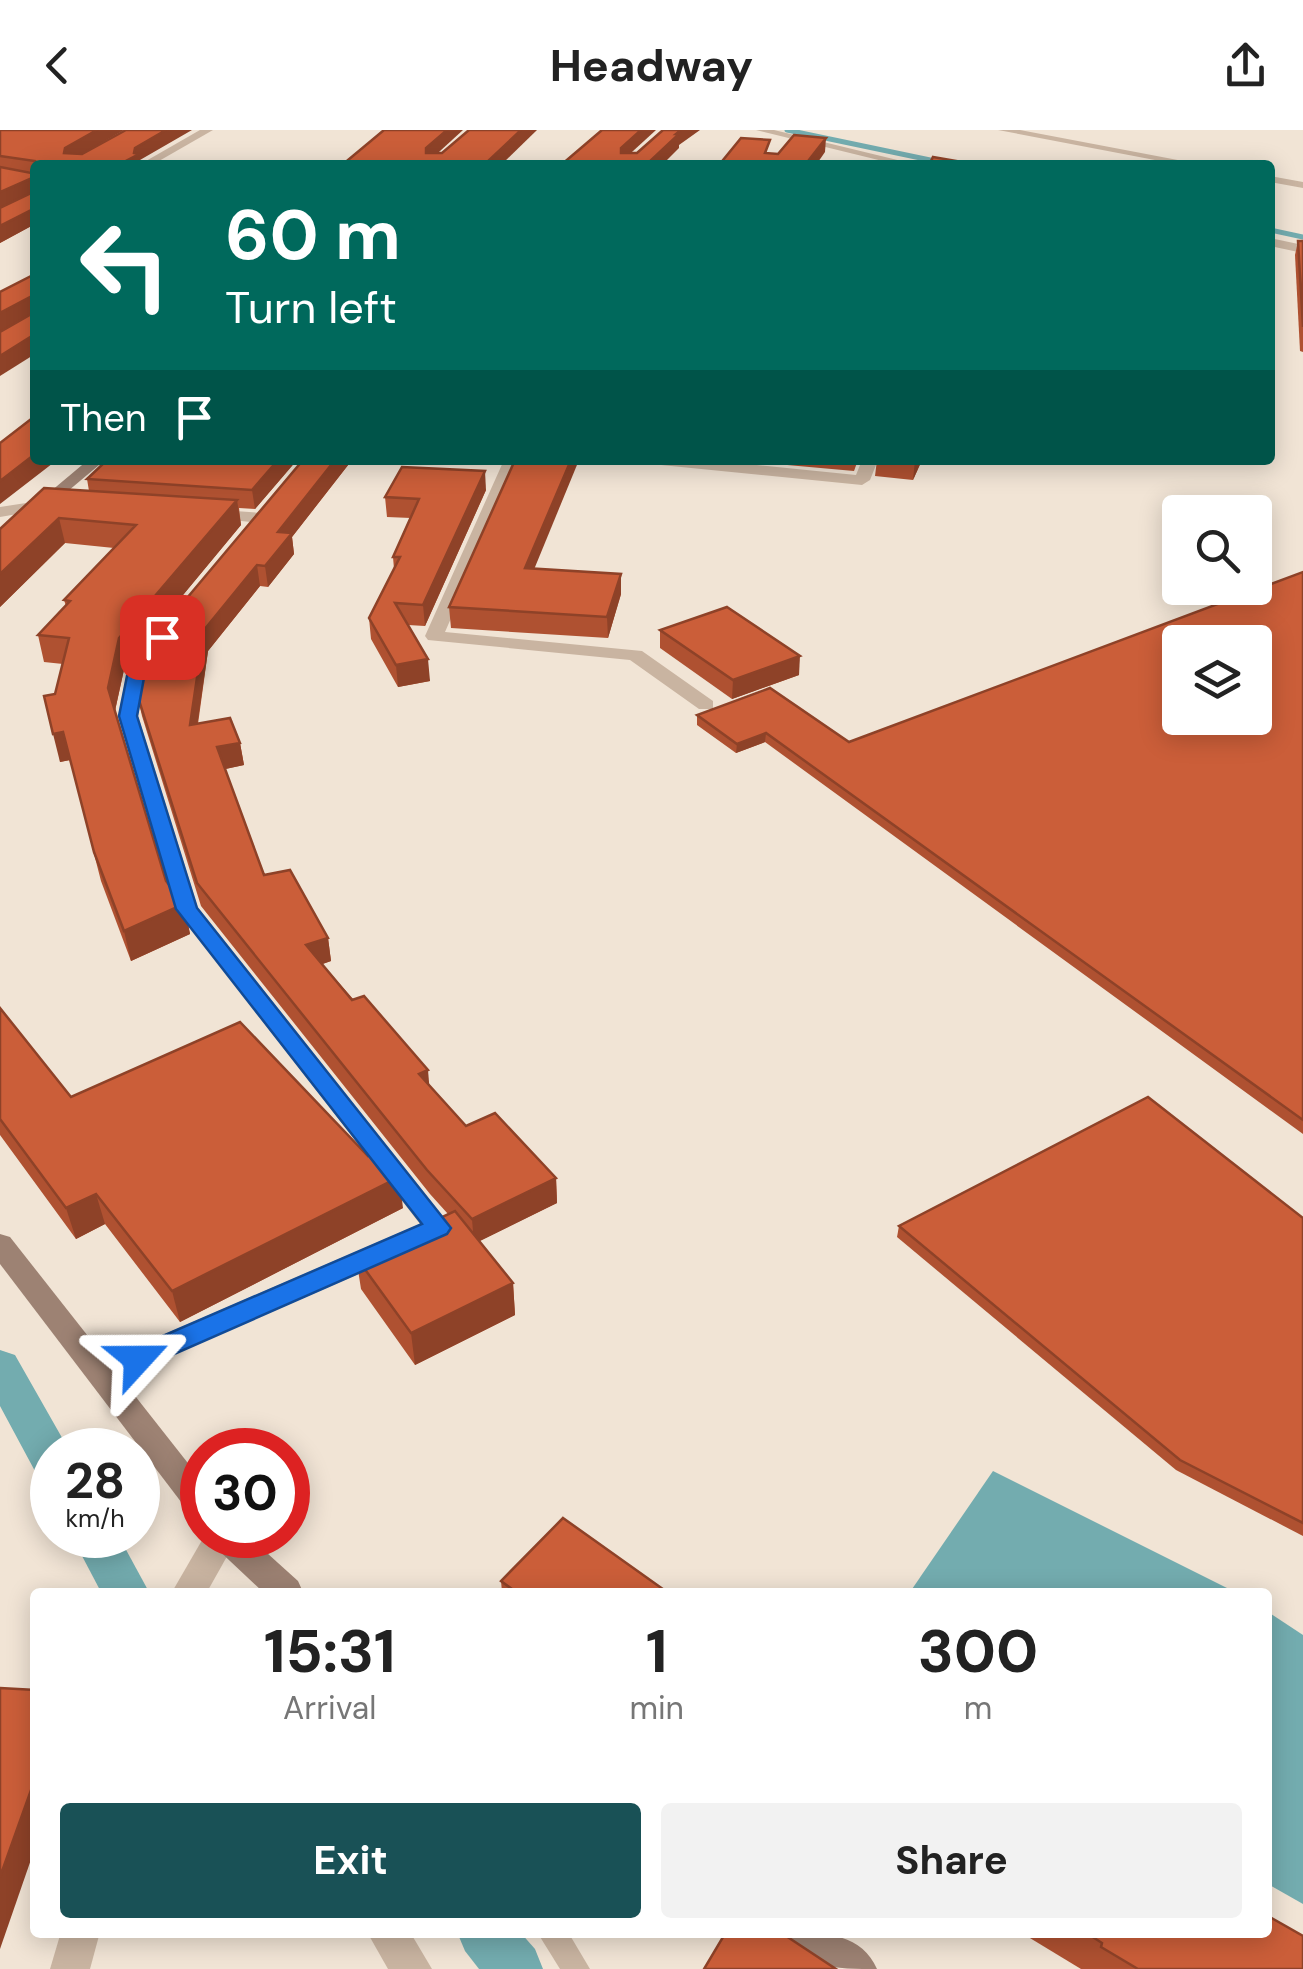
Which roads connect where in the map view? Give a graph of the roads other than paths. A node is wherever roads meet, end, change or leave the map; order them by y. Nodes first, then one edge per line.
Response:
1 (208, 130) edge
2 (762, 130) edge
3 (1003, 130) edge
4 (792, 138) junction
5 (782, 152) edge
6 (153, 160) edge
7 (891, 160) edge
8 (1171, 160) edge
9 (1275, 180) edge
10 (1303, 185) edge
11 (1275, 243) edge
12 (1303, 249) edge
13 (91, 465) edge
14 (510, 465) edge
15 (711, 465) edge
16 (868, 465) edge
17 (47, 504) junction
18 (66, 505) edge
19 (0, 512) edge
20 (184, 513) edge
21 (0, 542) edge
22 (237, 548) edge
23 (175, 622) edge
24 (706, 705) dead end
25 (0, 1244) edge
26 (104, 1374) junction
27 (180, 1476) edge
28 (210, 1558) edge
29 (249, 1558) edge
30 (192, 1588) edge
31 (282, 1588) edge
32 (79, 1938) edge
33 (390, 1938) edge
34 (556, 1938) edge
35 (803, 1938) edge
36 (70, 1969) edge
37 (412, 1969) edge
38 (576, 1969) edge
39 (857, 1969) edge

1 - 6 street
2 - 4 street
3 - 8 street
4 - 5 street
4 - 7 street
9 - 10 street
11 - 12 street
13 - 17 main road
14 - 24 street
15 - 16 street
17 - 18 street
17 - 19 street
17 - 21 main road
20 - 22 street
23 - 26 street
25 - 26 main road
26 - 27 main road
28 - 30 street
29 - 31 main road
32 - 36 street
33 - 37 street
34 - 38 lane
35 - 39 main road

